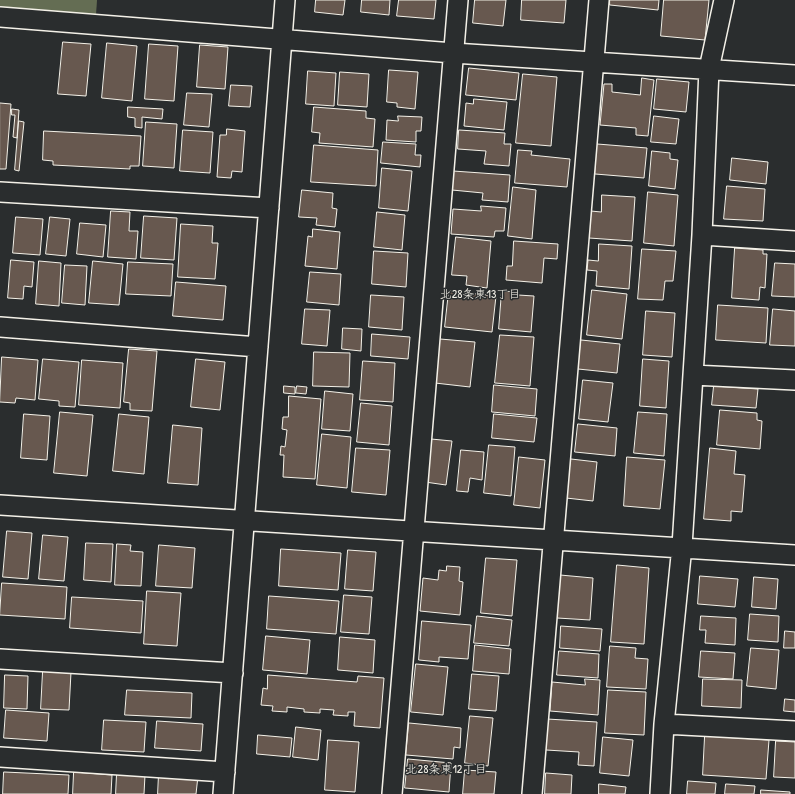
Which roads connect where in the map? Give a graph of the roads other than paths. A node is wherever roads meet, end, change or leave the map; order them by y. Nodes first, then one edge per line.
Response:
1 (285, 0) edge
2 (458, 0) edge
3 (599, 0) edge
4 (724, 0) edge
5 (0, 17) edge
6 (282, 40) junction
7 (453, 53) junction
8 (594, 62) junction
9 (709, 69) junction
10 (795, 75) edge
11 (0, 192) edge
12 (269, 208) junction
13 (702, 235) junction
14 (795, 241) edge
15 (0, 327) edge
16 (258, 346) junction
17 (693, 375) junction
18 (795, 380) edge
19 (0, 505) edge
20 (244, 522) junction
21 (414, 532) junction
22 (553, 540) junction
23 (682, 546) junction
24 (795, 555) edge
25 (0, 659) edge
26 (233, 673) junction
27 (664, 724) junction
28 (795, 731) edge
29 (0, 757) edge
30 (225, 772) junction
31 (223, 794) edge
32 (392, 794) edge
33 (532, 794) edge
34 (660, 794) edge

1 - 6 street
2 - 7 street
3 - 8 street
4 - 9 street
5 - 6 street
6 - 7 street
6 - 12 street
7 - 8 street
7 - 21 street
8 - 9 street
8 - 22 street
9 - 10 street
9 - 13 street
11 - 12 street
12 - 16 street
13 - 14 street
13 - 17 street
15 - 16 street
16 - 20 street
17 - 18 street
17 - 23 street
19 - 20 street
20 - 21 street
20 - 26 street
21 - 22 street
21 - 32 street
22 - 23 street
22 - 33 street
23 - 24 street
23 - 27 street
25 - 26 street
26 - 30 street
27 - 28 street
27 - 34 street
29 - 30 street
30 - 31 street

